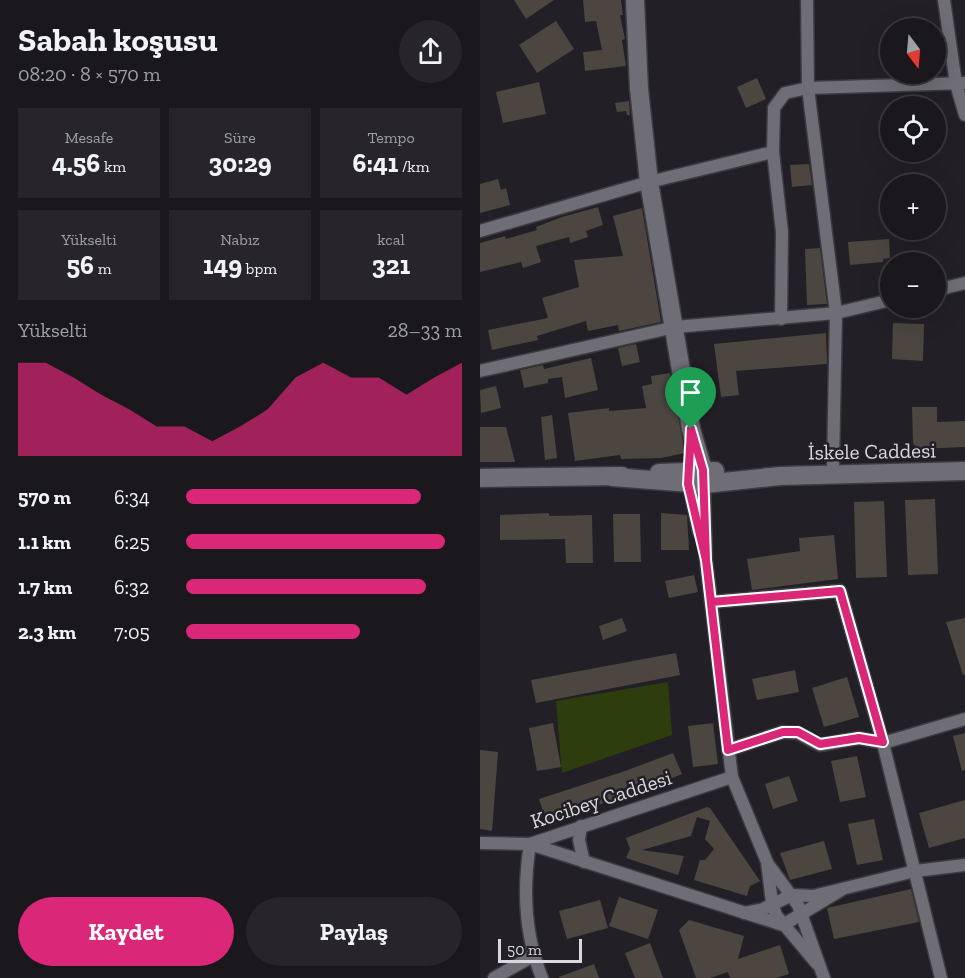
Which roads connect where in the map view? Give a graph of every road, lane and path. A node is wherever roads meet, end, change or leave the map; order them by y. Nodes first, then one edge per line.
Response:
1 (635, 0) edge
2 (807, 0) edge
3 (944, 0) edge
4 (960, 83) edge
5 (808, 88) junction
6 (965, 115) edge
7 (772, 152) junction
8 (649, 182) junction
9 (480, 231) edge
10 (965, 283) edge
11 (946, 288) edge
12 (880, 303) edge
13 (836, 313) junction
14 (781, 319) junction
15 (675, 327) junction
16 (480, 371) edge
17 (832, 465) dead end
18 (965, 471) edge
19 (696, 477) junction
20 (480, 478) edge
21 (711, 602) junction
22 (965, 719) edge
23 (883, 742) junction
24 (728, 750) junction
25 (732, 777) junction
26 (581, 826) junction
27 (480, 843) edge
28 (530, 844) junction
29 (584, 862) junction
30 (767, 862) junction
31 (965, 865) edge
32 (915, 871) junction
33 (842, 890) junction
34 (792, 896) junction
35 (772, 903) junction
36 (743, 913) junction
37 (801, 916) junction
38 (783, 926) junction
39 (533, 956) junction
40 (817, 964) junction
41 (494, 978) edge
42 (542, 978) edge
43 (824, 978) edge
44 (941, 978) edge

1 - 8 street
2 - 5 street
3 - 4 street
4 - 5 street
4 - 6 street
5 - 7 street
5 - 13 street
7 - 8 street
7 - 14 street
8 - 9 street
8 - 15 street
10 - 11 street
12 - 13 street
13 - 14 street
13 - 17 street
14 - 15 street
15 - 16 street
15 - 19 street
18 - 19 street, İskele Caddesi
19 - 20 street, İskele Caddesi
19 - 21 street
21 - 23 street
21 - 24 street
22 - 23 street
23 - 24 street
23 - 32 street
24 - 25 street
25 - 26 street, Kocibey Caddesi
25 - 30 street
26 - 28 street, Kocibey Caddesi
26 - 29 street
27 - 28 street, Kocibey Caddesi
28 - 29 street
28 - 39 street
29 - 36 street
30 - 34 street
30 - 35 street
31 - 32 street
32 - 33 street
32 - 44 street
33 - 34 street
33 - 37 street
34 - 35 street
34 - 37 street
35 - 36 street
35 - 38 street
36 - 38 street
37 - 38 street
37 - 40 street
38 - 40 street
39 - 41 street
39 - 42 street
40 - 43 street

